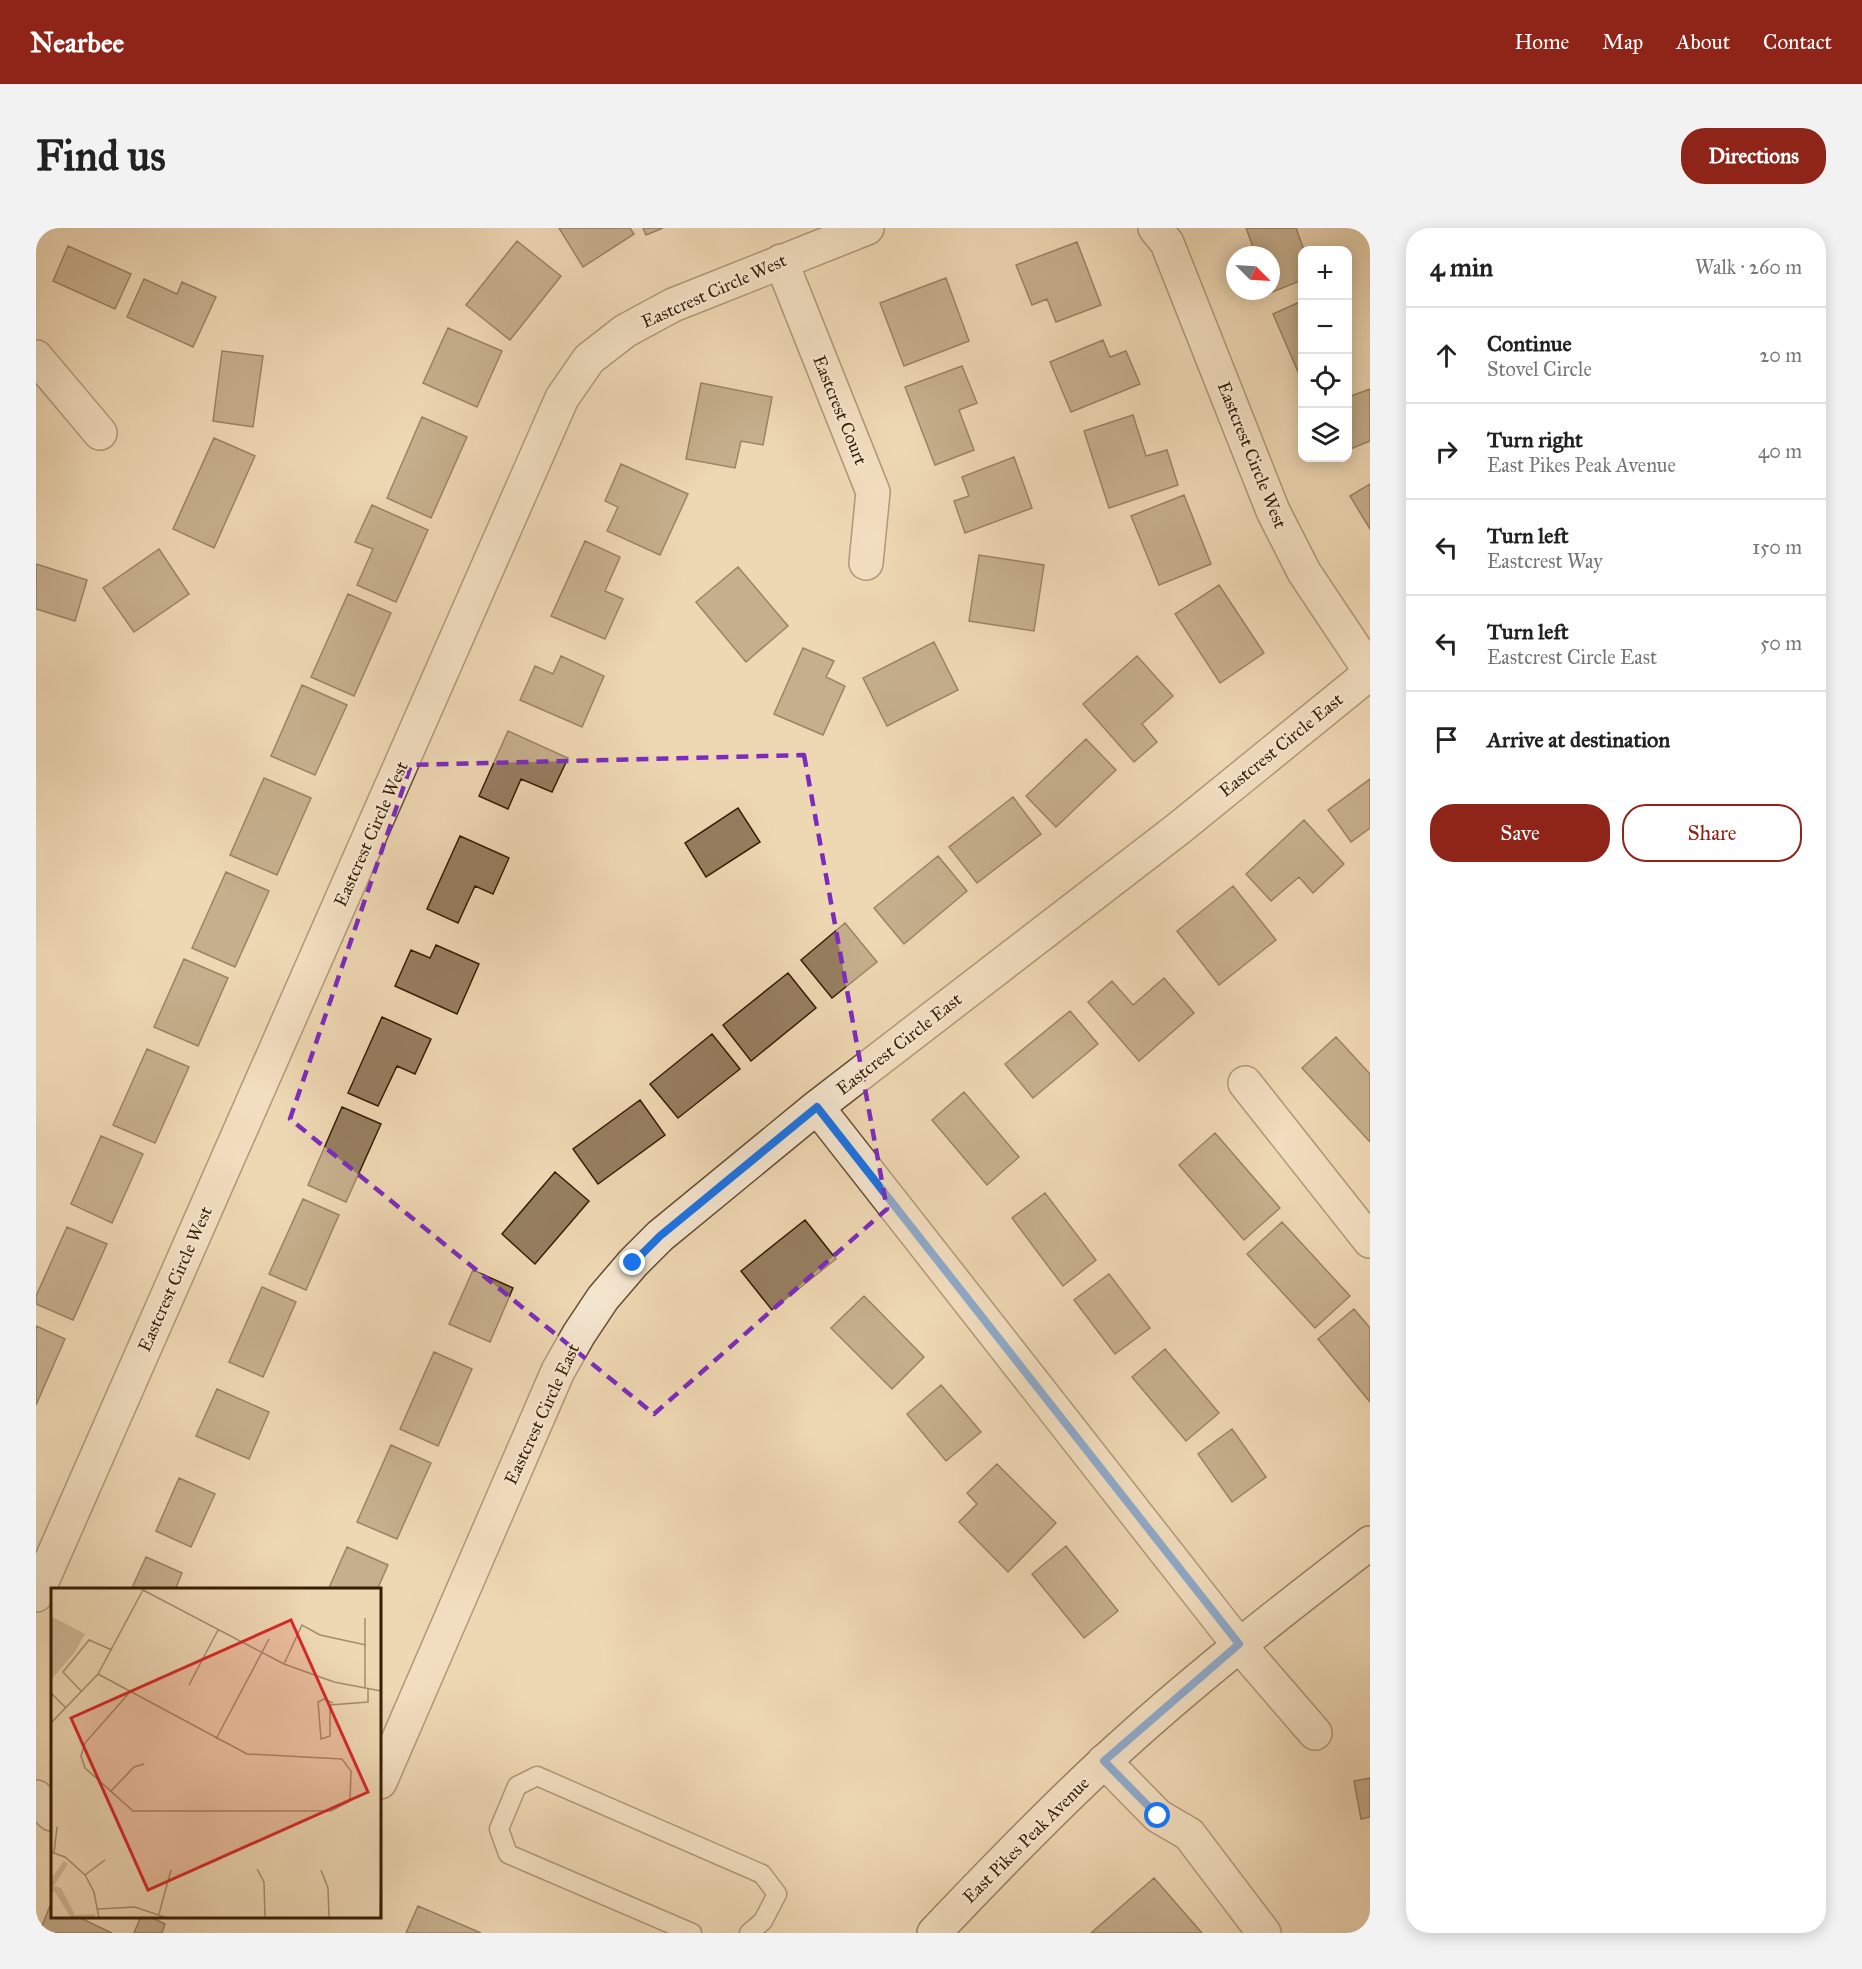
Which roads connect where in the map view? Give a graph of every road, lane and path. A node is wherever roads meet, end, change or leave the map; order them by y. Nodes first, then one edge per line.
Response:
1 (867, 228) edge
2 (1155, 228) edge
3 (781, 261) junction
4 (36, 357) edge
5 (100, 434) dead end
6 (866, 563) dead end
7 (1370, 672) edge
8 (1245, 1083) dead end
9 (817, 1107) junction
10 (1370, 1241) edge
11 (1370, 1543) edge
12 (36, 1595) edge
13 (1239, 1644) junction
14 (1315, 1733) dead end
15 (1104, 1761) junction
16 (381, 1780) edge
17 (36, 1797) edge
18 (51, 1813) edge
19 (692, 1933) edge
20 (749, 1933) edge
21 (934, 1933) edge
22 (1264, 1933) edge

1 - 3 street, Eastcrest Circle West
2 - 7 street, Eastcrest Circle West
3 - 6 street, Eastcrest Court
3 - 12 street, Eastcrest Circle West
4 - 5 street
7 - 9 street, Eastcrest Circle East
8 - 10 street
9 - 13 street
9 - 16 street, Eastcrest Circle East
11 - 13 street, East Pikes Peak Avenue
13 - 14 street
13 - 15 street, East Pikes Peak Avenue
15 - 21 street, East Pikes Peak Avenue
15 - 22 street
17 - 18 street
19 - 20 lane

